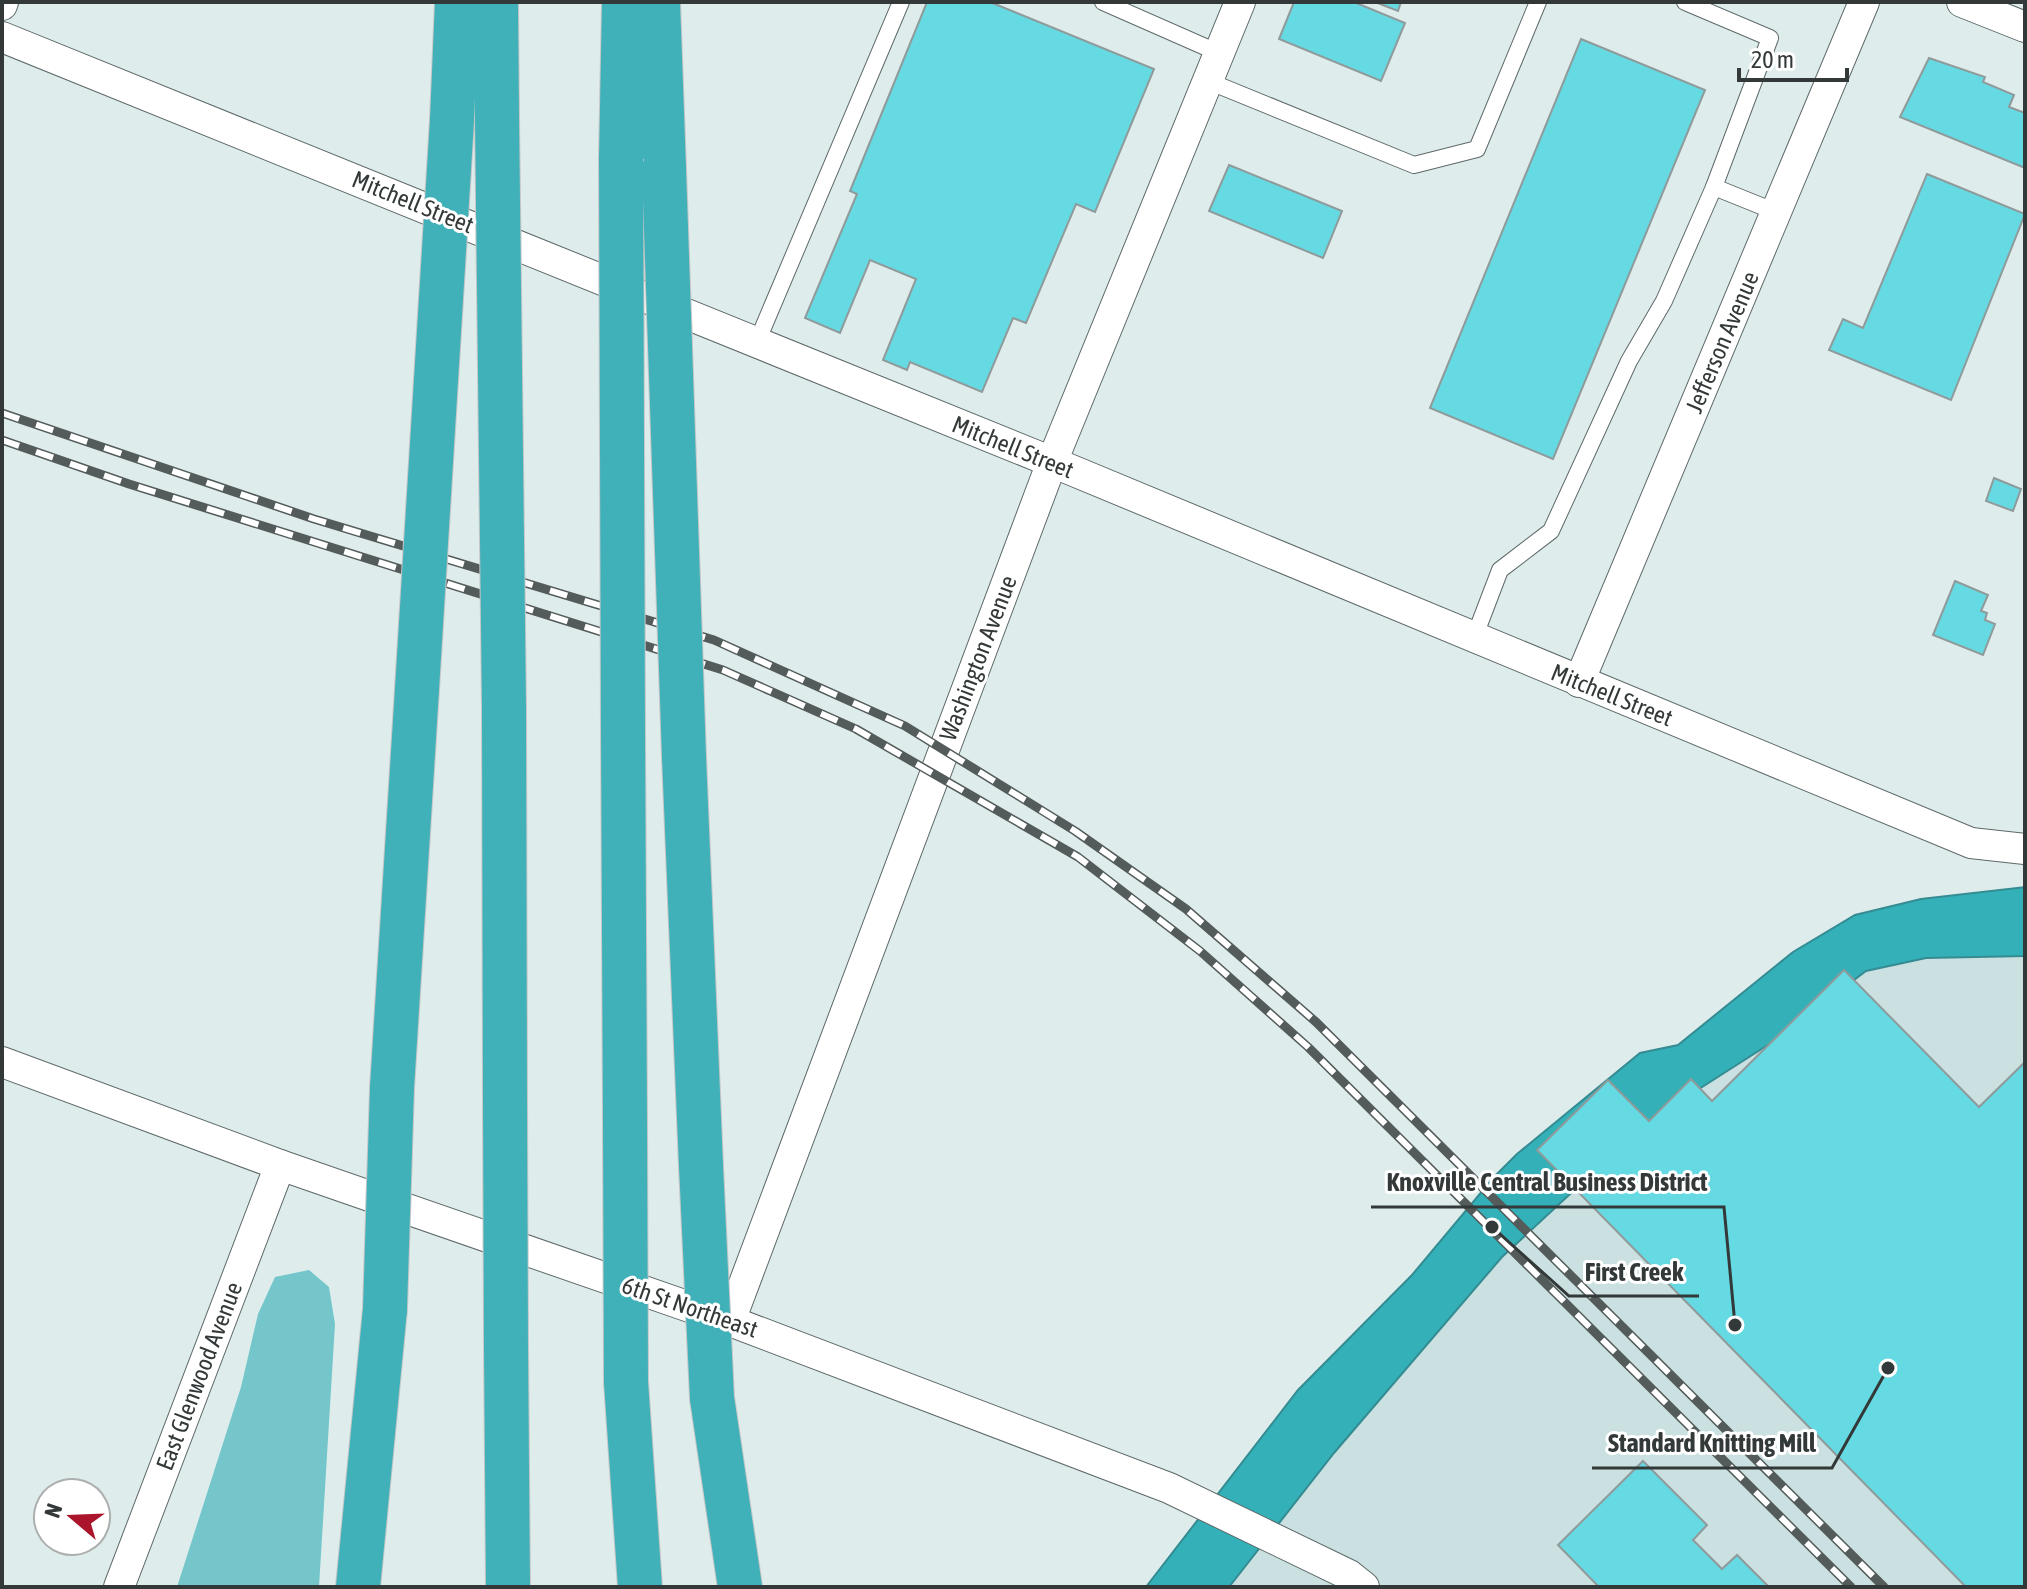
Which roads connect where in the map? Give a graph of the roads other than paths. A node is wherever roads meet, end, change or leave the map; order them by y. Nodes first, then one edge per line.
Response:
1 (457, 2) edge
2 (496, 2) edge
3 (624, 2) edge
4 (658, 2) edge
5 (901, 2) edge
6 (1240, 2) edge
7 (1538, 2) edge
8 (1864, 2) edge
9 (1962, 2) edge
10 (1107, 3) edge
11 (1687, 3) edge
12 (2025, 27) edge
13 (2, 37) edge
14 (1219, 53) junction
15 (1208, 81) junction
16 (1714, 187) junction
17 (1776, 212) junction
18 (757, 342) junction
19 (1052, 462) junction
20 (1474, 638) junction
21 (1579, 682) junction
22 (2025, 849) edge
23 (2, 1062) edge
24 (280, 1165) junction
25 (730, 1321) junction
26 (363, 1542) junction
27 (508, 1583) edge
28 (119, 1587) edge
29 (358, 1587) edge
30 (364, 1587) edge
31 (640, 1587) edge
32 (740, 1587) edge
33 (1364, 1587) edge

1 - 26 highway, bridge
2 - 27 highway, bridge
3 - 31 highway, bridge
4 - 32 highway, bridge
5 - 18 lane
6 - 14 street, Washington Avenue
7 - 15 lane
8 - 17 street, Jefferson Avenue
9 - 12 street
10 - 14 lane
11 - 16 lane
13 - 18 street, Mitchell Street
14 - 15 street, Washington Avenue
15 - 19 street, Washington Avenue
16 - 17 lane
16 - 20 lane
17 - 21 street, Jefferson Avenue
18 - 19 street, Mitchell Street
19 - 20 street, Mitchell Street
19 - 25 street, Washington Avenue
20 - 21 street, Mitchell Street
21 - 22 street, Mitchell Street
23 - 24 street, 6th St Northeast
24 - 25 street, 6th St Northeast
24 - 28 street, East Glenwood Avenue
25 - 33 street, 6th St Northeast
26 - 29 highway
26 - 30 highway

